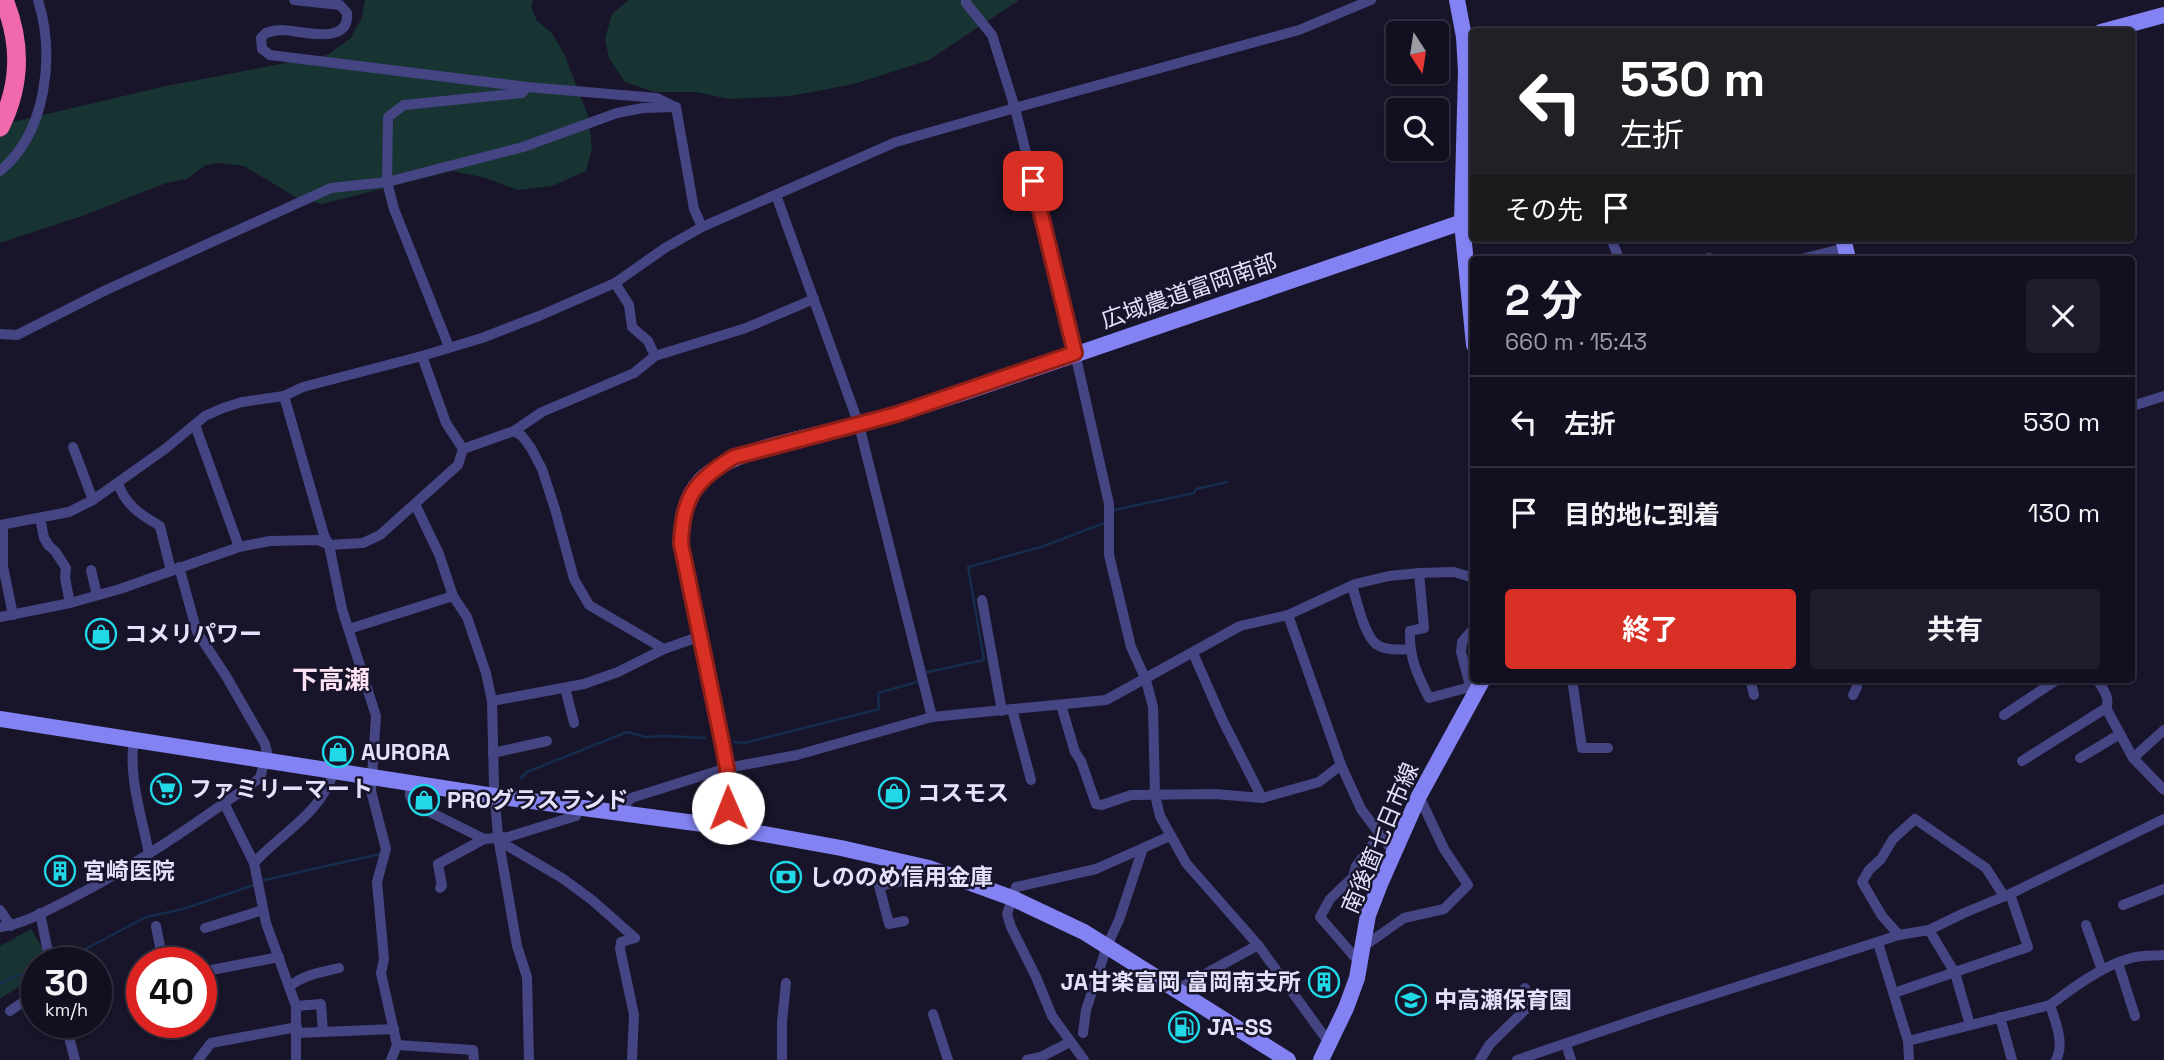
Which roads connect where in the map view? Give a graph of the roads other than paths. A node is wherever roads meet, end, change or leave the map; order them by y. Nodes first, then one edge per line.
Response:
1 (4, 0) edge
2 (38, 0) edge
3 (294, 0) edge
4 (966, 0) edge
5 (1371, 0) edge
6 (1457, 0) edge
7 (2164, 15) edge
8 (0, 25) edge
9 (2116, 28) edge
10 (527, 87) junction
11 (0, 96) edge
12 (676, 107) junction
13 (1015, 108) junction
14 (0, 127) edge
15 (0, 171) edge
16 (387, 182) junction
17 (776, 195) junction
18 (1468, 220) edge
19 (702, 227) junction
20 (1845, 248) edge
21 (1813, 256) edge
22 (1470, 262) edge
23 (615, 283) junction
24 (814, 299) junction
25 (0, 334) edge
26 (449, 347) junction
27 (1075, 353) junction
28 (422, 356) junction
29 (655, 356) junction
30 (284, 396) junction
31 (2164, 396) edge
32 (2135, 405) edge
33 (195, 425) junction
34 (859, 425) junction
35 (514, 431) junction
36 (73, 446) dead end
37 (463, 449) junction
38 (118, 483) junction
39 (93, 500) junction
40 (415, 504) junction
41 (40, 518) junction
42 (1, 525) edge
43 (329, 545) junction
44 (239, 547) junction
45 (175, 569) junction
46 (91, 570) dead end
47 (1419, 573) junction
48 (1470, 577) edge
49 (1352, 586) junction
50 (97, 595) junction
51 (453, 596) junction
52 (982, 600) dead end
53 (70, 603) junction
54 (13, 615) junction
55 (1288, 615) junction
56 (0, 617) edge
57 (349, 628) junction
58 (1470, 633) edge
59 (701, 636) junction
60 (663, 649) junction
61 (1409, 649) junction
62 (1193, 653) junction
63 (1470, 674) edge
64 (1146, 680) junction
65 (1573, 683) edge
66 (1751, 683) edge
67 (1856, 683) edge
68 (2052, 683) edge
69 (2099, 683) edge
70 (1475, 687) edge
71 (565, 688) junction
72 (1754, 695) dead end
73 (1853, 695) dead end
74 (492, 701) junction
75 (1061, 705) junction
76 (2106, 708) junction
77 (1007, 710) junction
78 (2004, 715) dead end
79 (932, 717) junction
80 (0, 719) edge
81 (574, 723) dead end
82 (2164, 730) edge
83 (2120, 734) junction
84 (134, 740) junction
85 (547, 741) dead end
86 (1608, 748) dead end
87 (493, 753) junction
88 (2080, 758) dead end
89 (2133, 758) junction
90 (265, 761) junction
91 (2022, 761) dead end
92 (1341, 765) junction
93 (727, 768) junction
94 (334, 771) junction
95 (371, 777) junction
96 (1031, 780) dead end
97 (410, 783) junction
98 (2164, 790) edge
99 (1155, 795) junction
100 (494, 796) junction
101 (1419, 796) junction
102 (1262, 798) junction
103 (225, 803) junction
104 (625, 806) dead end
105 (576, 816) dead end
106 (2164, 819) edge
107 (725, 827) junction
108 (1380, 835) junction
109 (1170, 836) junction
110 (484, 839) junction
111 (498, 839) junction
112 (1143, 848) junction
113 (1394, 853) junction
114 (149, 854) junction
115 (254, 863) junction
116 (915, 864) junction
117 (440, 888) dead end
118 (2164, 889) edge
119 (2007, 895) junction
120 (1012, 898) junction
121 (2123, 905) dead end
122 (0, 910) edge
123 (263, 910) junction
124 (40, 914) junction
125 (904, 921) dead end
126 (2086, 925) dead end
127 (6, 926) edge
128 (156, 926) dead end
129 (205, 928) dead end
130 (1929, 930) junction
131 (1899, 935) junction
132 (1878, 943) junction
133 (1363, 944) junction
134 (1258, 945) junction
135 (1107, 946) junction
136 (47, 947) edge
137 (160, 947) edge
138 (2164, 955) edge
139 (279, 957) junction
140 (1359, 962) junction
141 (2118, 963) junction
142 (339, 968) dead end
143 (217, 969) edge
144 (2102, 971) junction
145 (1955, 973) junction
146 (786, 983) dead end
147 (289, 987) junction
148 (1525, 988) dead end
149 (1176, 990) junction
150 (1894, 993) junction
151 (21, 1003) edge
152 (2050, 1004) junction
153 (296, 1006) junction
154 (10, 1011) dead end
155 (933, 1014) dead end
156 (2135, 1016) dead end
157 (2000, 1017) junction
158 (1970, 1025) junction
159 (394, 1029) junction
160 (297, 1030) junction
161 (323, 1032) junction
162 (1083, 1033) dead end
163 (69, 1038) edge
164 (1908, 1041) junction
165 (1070, 1042) junction
166 (1331, 1044) junction
167 (1566, 1044) junction
168 (397, 1045) junction
169 (75, 1060) edge
170 (198, 1060) edge
171 (296, 1060) edge
172 (391, 1060) edge
173 (474, 1060) edge
174 (529, 1060) edge
175 (632, 1060) edge
176 (782, 1060) edge
177 (948, 1060) edge
178 (1027, 1060) edge
179 (1084, 1060) edge
180 (1288, 1060) edge
181 (1321, 1060) edge
182 (1480, 1060) edge
183 (1517, 1060) edge
184 (1571, 1060) edge
185 (1909, 1060) edge
186 (2012, 1060) edge
187 (2056, 1060) edge

1 - 14 highway
2 - 15 street
3 - 10 street
4 - 13 street
5 - 13 street
6 - 18 street
7 - 9 street
8 - 11 highway
10 - 12 street
10 - 16 street
12 - 16 street
12 - 19 street
13 - 17 street
13 - 27 street
16 - 25 street
16 - 26 street
17 - 19 street
17 - 24 street
18 - 22 street
18 - 27 street, 広域農道富岡南部
19 - 23 street
20 - 21 street
23 - 26 street
23 - 29 street
24 - 29 street
24 - 34 street
26 - 28 street
27 - 34 street, 広域農道富岡南部
27 - 64 street
28 - 30 street
28 - 37 street
29 - 35 street
30 - 33 street
30 - 43 street
31 - 32 street
33 - 38 street
33 - 44 street
34 - 59 street, 広域農道富岡南部
34 - 79 street
35 - 37 street
35 - 60 street
36 - 39 street
37 - 40 street
38 - 39 street
38 - 45 street
39 - 41 street
40 - 43 street
40 - 51 street
41 - 42 street
41 - 53 street
42 - 54 street
43 - 44 street
43 - 57 street
44 - 45 street
45 - 50 street
45 - 90 street
46 - 50 street
47 - 48 street
47 - 49 street
47 - 61 street
49 - 55 street
49 - 61 street
50 - 53 street
51 - 57 street
51 - 74 street
52 - 77 street
53 - 54 street
54 - 56 street
55 - 62 street
55 - 92 street
57 - 95 street
58 - 63 street
59 - 60 street
59 - 93 street, 広域農道富岡南部
60 - 71 street
61 - 70 street
62 - 64 street
62 - 102 street
64 - 75 street
64 - 99 street
65 - 86 street
66 - 72 street
67 - 73 street
68 - 78 street
69 - 76 street
70 - 101 street, 南後箇七日市線
71 - 74 street
71 - 81 street
74 - 87 street
75 - 77 street
75 - 99 street
76 - 83 street
76 - 91 street
77 - 79 street
77 - 96 street
79 - 93 street
80 - 84 street
82 - 89 street
83 - 88 street
83 - 89 street
84 - 90 street
84 - 114 street
85 - 87 street
87 - 100 street
89 - 98 street
90 - 94 street
90 - 103 street
92 - 102 street
92 - 108 street
93 - 104 street
93 - 107 street, 広域農道富岡南部
94 - 95 street
94 - 115 street
95 - 97 street
95 - 159 street
97 - 100 street
97 - 110 street
99 - 102 street
99 - 109 street
100 - 107 street
100 - 111 street
101 - 113 street, 南後箇七日市線
101 - 133 street
103 - 114 street
103 - 115 street
105 - 111 street
106 - 119 street
107 - 116 street
108 - 113 street
108 - 140 street
109 - 112 street
109 - 134 street
110 - 111 street
110 - 117 street
111 - 174 street
111 - 175 street
112 - 120 street
112 - 135 street
113 - 133 street, 南後箇七日市線
114 - 124 street
115 - 123 street
116 - 120 street
116 - 125 street
118 - 121 street
119 - 130 street
119 - 131 street
119 - 145 street
120 - 135 street
120 - 165 street
122 - 127 street
123 - 129 street
123 - 139 street
124 - 127 street
124 - 136 street
126 - 144 street
128 - 137 street
130 - 131 street
130 - 145 street
131 - 132 street
132 - 150 street
132 - 167 street
133 - 140 street, 南後箇七日市線
134 - 149 street
134 - 166 street
135 - 149 street
135 - 162 street
138 - 141 street
139 - 143 street
139 - 147 street
140 - 166 street, 南後箇七日市線
141 - 144 street
141 - 156 street
142 - 147 street
144 - 152 street
145 - 150 street
145 - 158 street
146 - 176 street
147 - 153 street
148 - 182 street
149 - 180 street
150 - 164 street
151 - 154 street
152 - 157 street
152 - 187 street
153 - 160 street
153 - 161 street
155 - 177 street
157 - 158 street
157 - 186 street
158 - 164 street
159 - 161 street
159 - 168 street
160 - 161 street
160 - 170 street
160 - 171 street
163 - 169 street
164 - 185 street
165 - 178 street
165 - 179 street
166 - 181 street, 南後箇七日市線
167 - 183 street
167 - 184 street
168 - 172 street
168 - 173 street

